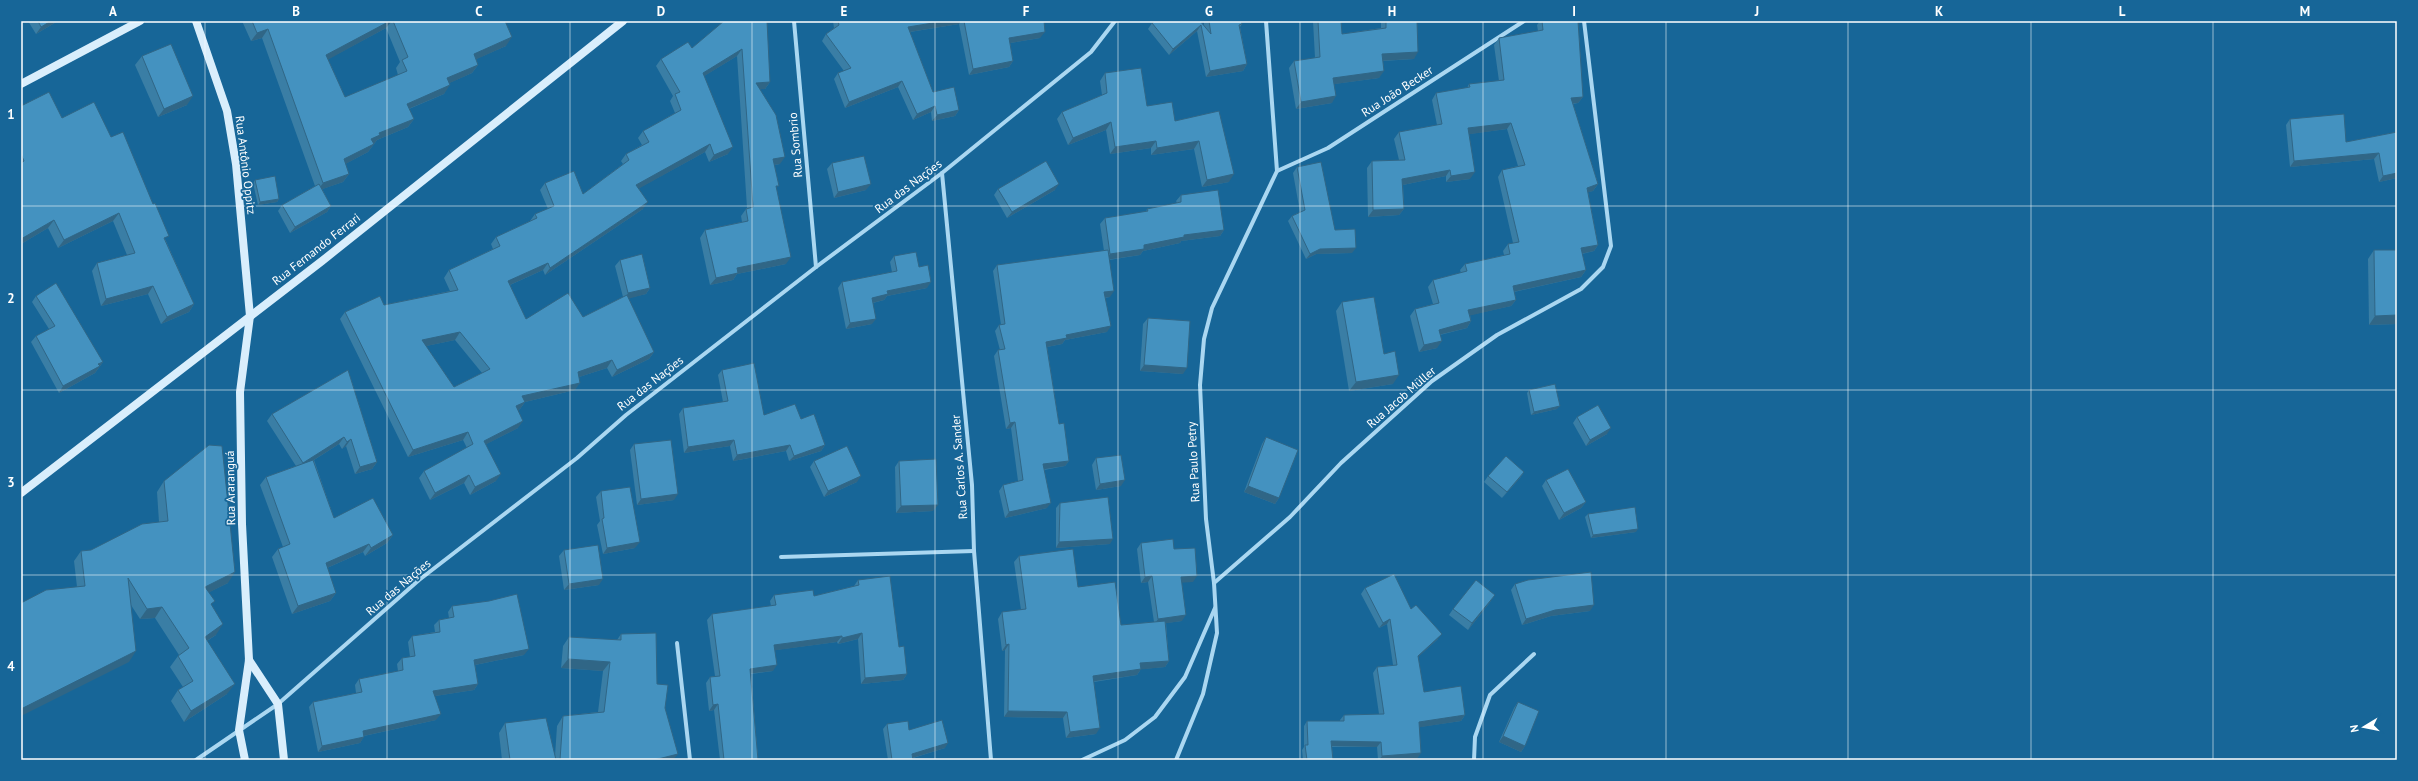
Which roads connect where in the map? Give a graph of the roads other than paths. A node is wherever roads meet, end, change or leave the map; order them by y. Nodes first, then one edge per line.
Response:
1 (140, 21) edge
2 (196, 21) edge
3 (623, 21) edge
4 (794, 21) edge
5 (1115, 21) edge
6 (1266, 21) edge
7 (1524, 21) edge
8 (1584, 21) edge
9 (21, 84) edge
10 (1277, 171) junction
11 (942, 173) junction
12 (816, 267) junction
13 (250, 316) junction
14 (21, 493) edge
15 (974, 551) junction
16 (781, 557) dead end
17 (1214, 583) junction
18 (1216, 606) junction
19 (678, 643) dead end
20 (1534, 654) dead end
21 (249, 660) junction
22 (278, 704) junction
23 (239, 730) junction
24 (196, 760) edge
25 (245, 760) edge
26 (284, 760) edge
27 (690, 760) edge
28 (990, 760) edge
29 (1082, 760) edge
30 (1176, 760) edge
31 (1474, 760) edge

1 - 9 main road
2 - 13 main road, Rua Antônio Oppitz
3 - 13 main road, Rua Fernando Ferrari
4 - 12 street, Rua Sombrio
5 - 11 street, Rua das Nações
6 - 10 street
7 - 10 street, Rua João Becker
8 - 17 street, Rua Jacob Müller
10 - 17 street, Rua Paulo Petry
11 - 12 street, Rua das Nações
11 - 15 street, Rua Carlos A. Sander
12 - 22 street, Rua das Nações
13 - 14 main road, Rua Fernando Ferrari
13 - 21 main road, Rua Araranguá
15 - 16 street
15 - 28 street, Rua Carlos A. Sander
17 - 18 street, Rua Paulo Petry
18 - 29 street
18 - 30 street, Rua Paulo Petry
19 - 27 street
20 - 31 street
21 - 22 main road
21 - 23 main road, Rua Araranguá
22 - 23 street, Rua das Nações
22 - 26 main road
23 - 24 street, Rua das Nações
23 - 25 main road, Rua Araranguá

